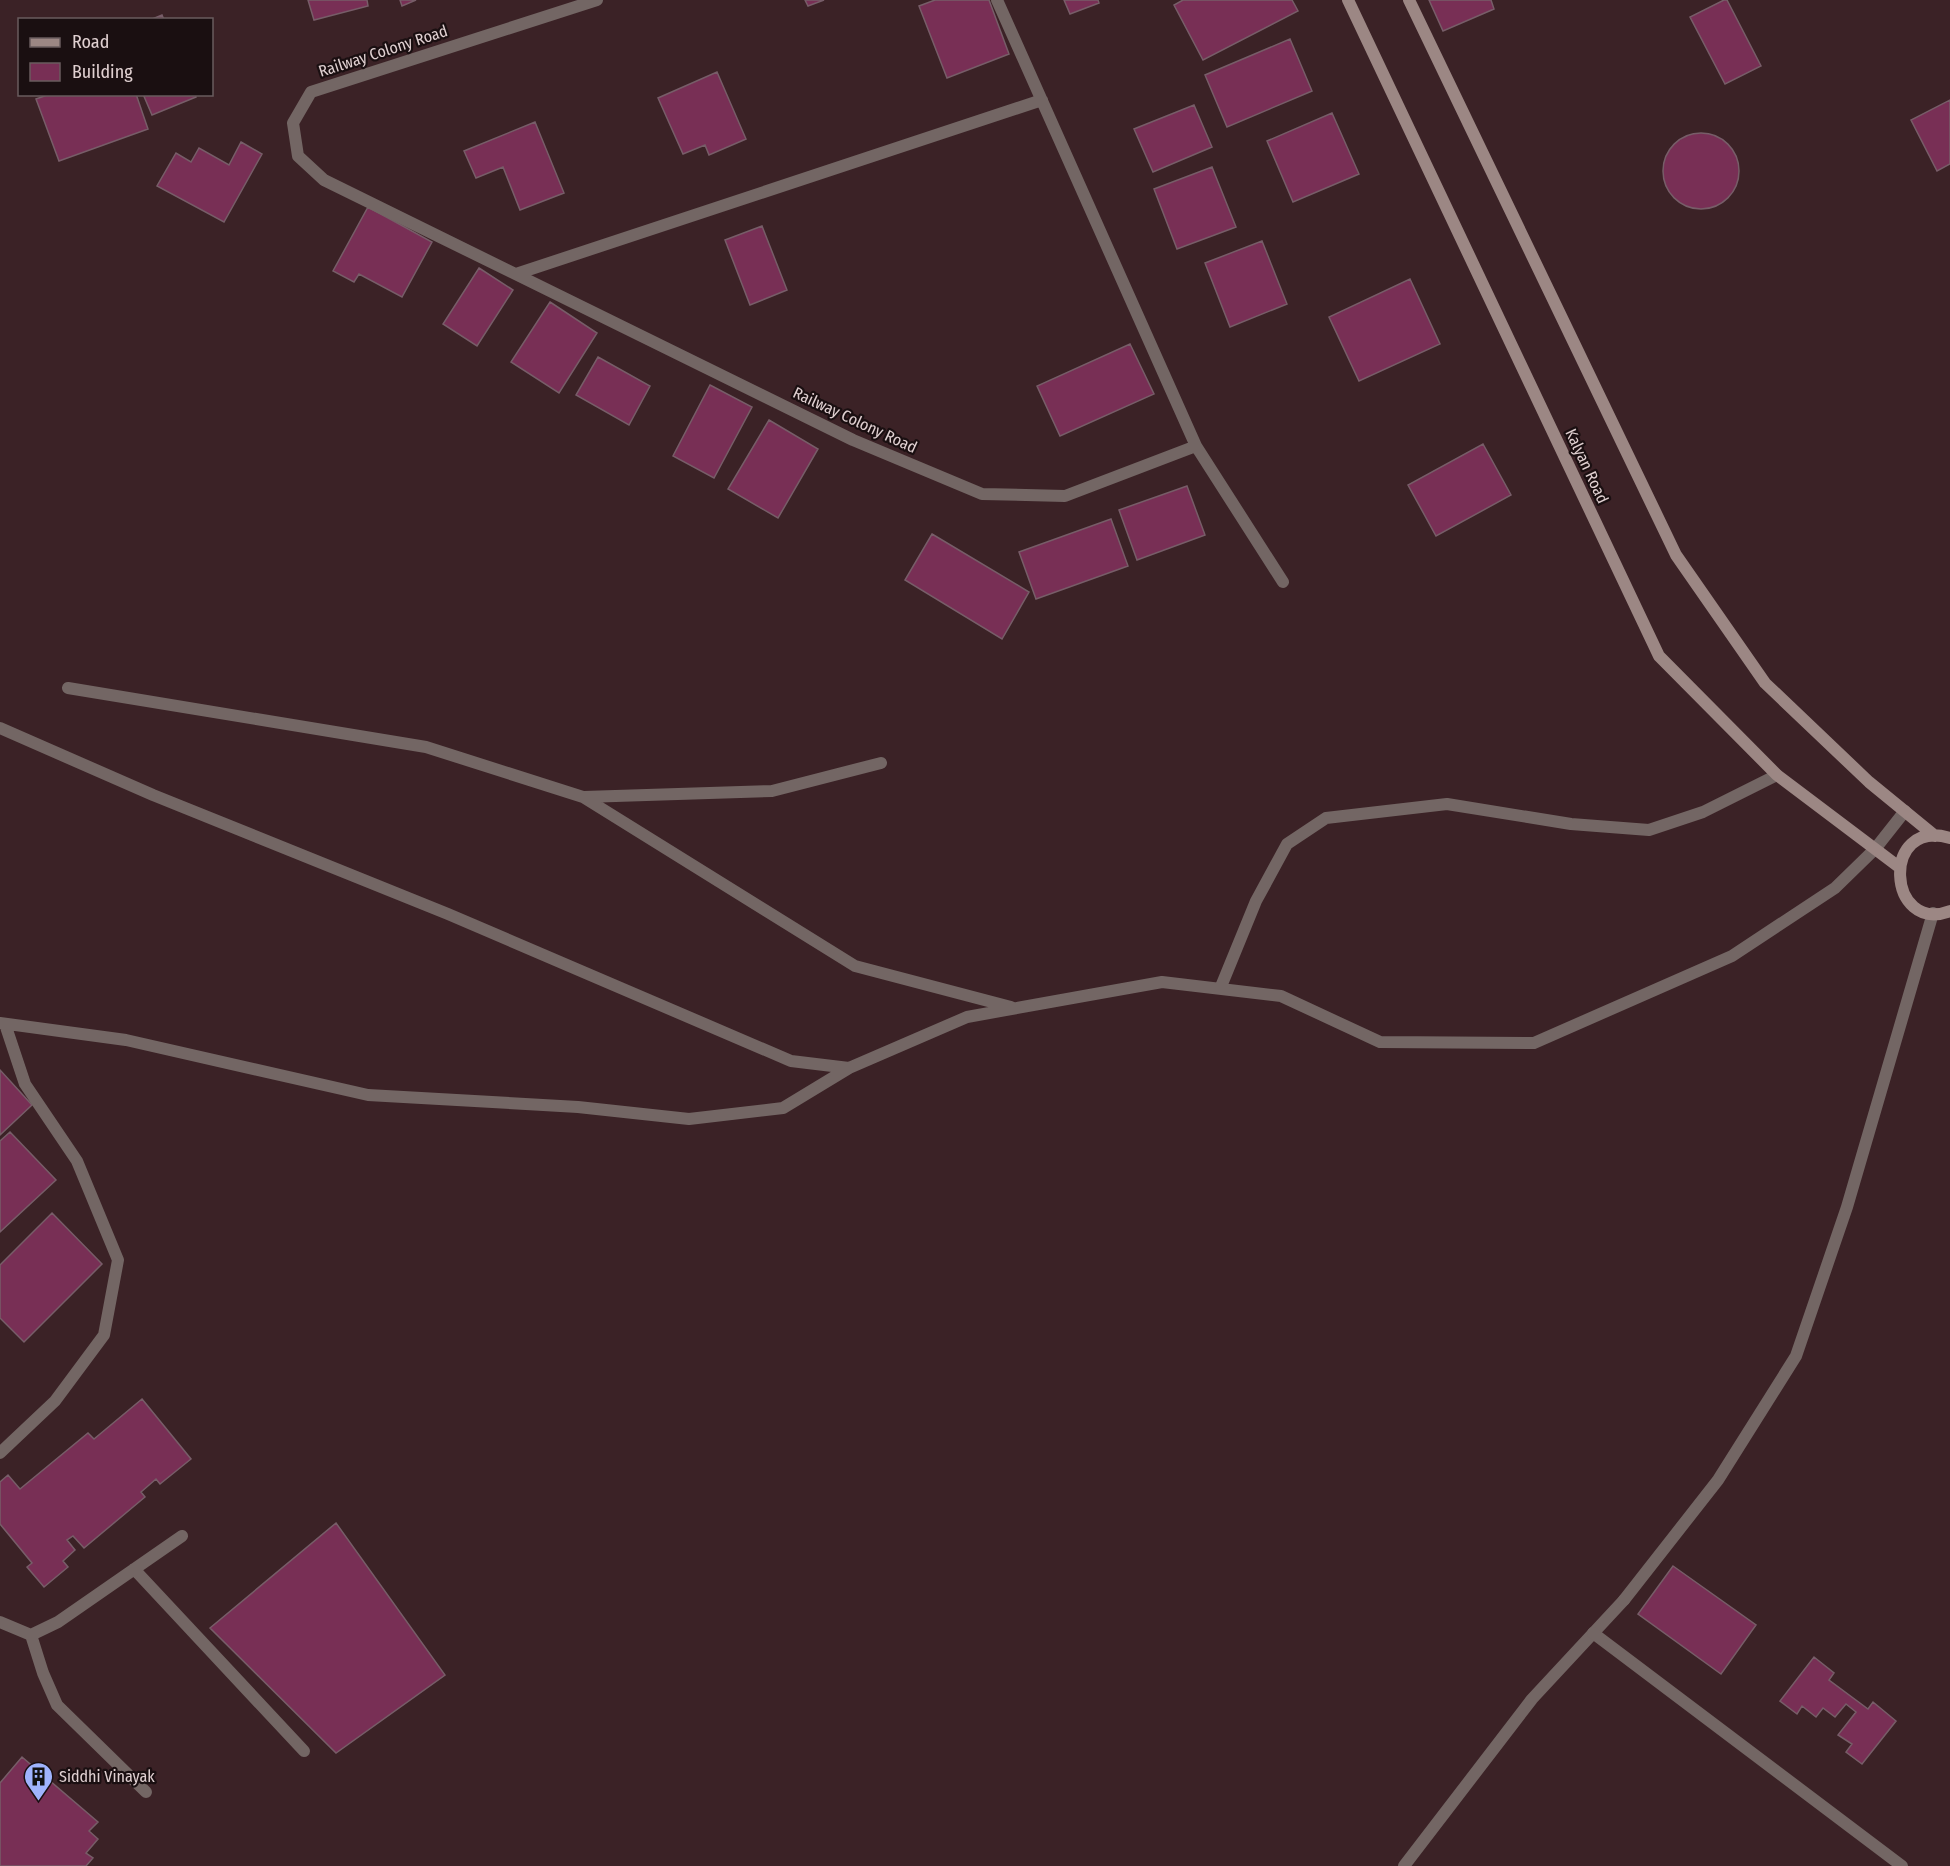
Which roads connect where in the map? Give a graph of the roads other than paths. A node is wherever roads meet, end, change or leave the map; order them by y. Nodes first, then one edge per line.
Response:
1 (597, 0) edge
2 (997, 0) edge
3 (1348, 0) edge
4 (1408, 0) edge
5 (1042, 99) junction
6 (516, 274) junction
7 (1197, 446) junction
8 (1283, 582) dead end
9 (68, 688) dead end
10 (0, 728) edge
11 (881, 763) dead end
12 (1777, 775) junction
13 (583, 797) junction
14 (1905, 811) junction
15 (1935, 836) junction
16 (1950, 838) edge
17 (1875, 849) junction
18 (1899, 867) junction
19 (1945, 912) edge
20 (1220, 989) junction
21 (1015, 1008) junction
22 (3, 1024) edge
23 (849, 1068) junction
24 (0, 1453) edge
25 (182, 1536) dead end
26 (134, 1569) junction
27 (0, 1622) edge
28 (1593, 1633) junction
29 (31, 1635) junction
30 (304, 1751) dead end
31 (146, 1792) dead end
32 (1404, 1866) edge
33 (1902, 1866) edge

1 - 6 street, Railway Colony Road
2 - 5 street
3 - 12 main road, Kalyan Road
4 - 14 main road
5 - 6 street
5 - 7 street
6 - 7 street, Railway Colony Road
7 - 8 street
9 - 13 street
10 - 23 street
11 - 13 street
12 - 17 main road, Kalyan Road
12 - 20 street
13 - 21 street
14 - 15 main road
14 - 17 street
15 - 16 main road
15 - 18 main road
17 - 18 main road, Kalyan Road
17 - 20 street
18 - 19 main road
19 - 28 street
20 - 21 street
21 - 23 street
22 - 23 street
22 - 24 street
25 - 26 street
26 - 29 street
26 - 30 street
27 - 29 street
28 - 32 street
28 - 33 street
29 - 31 street

